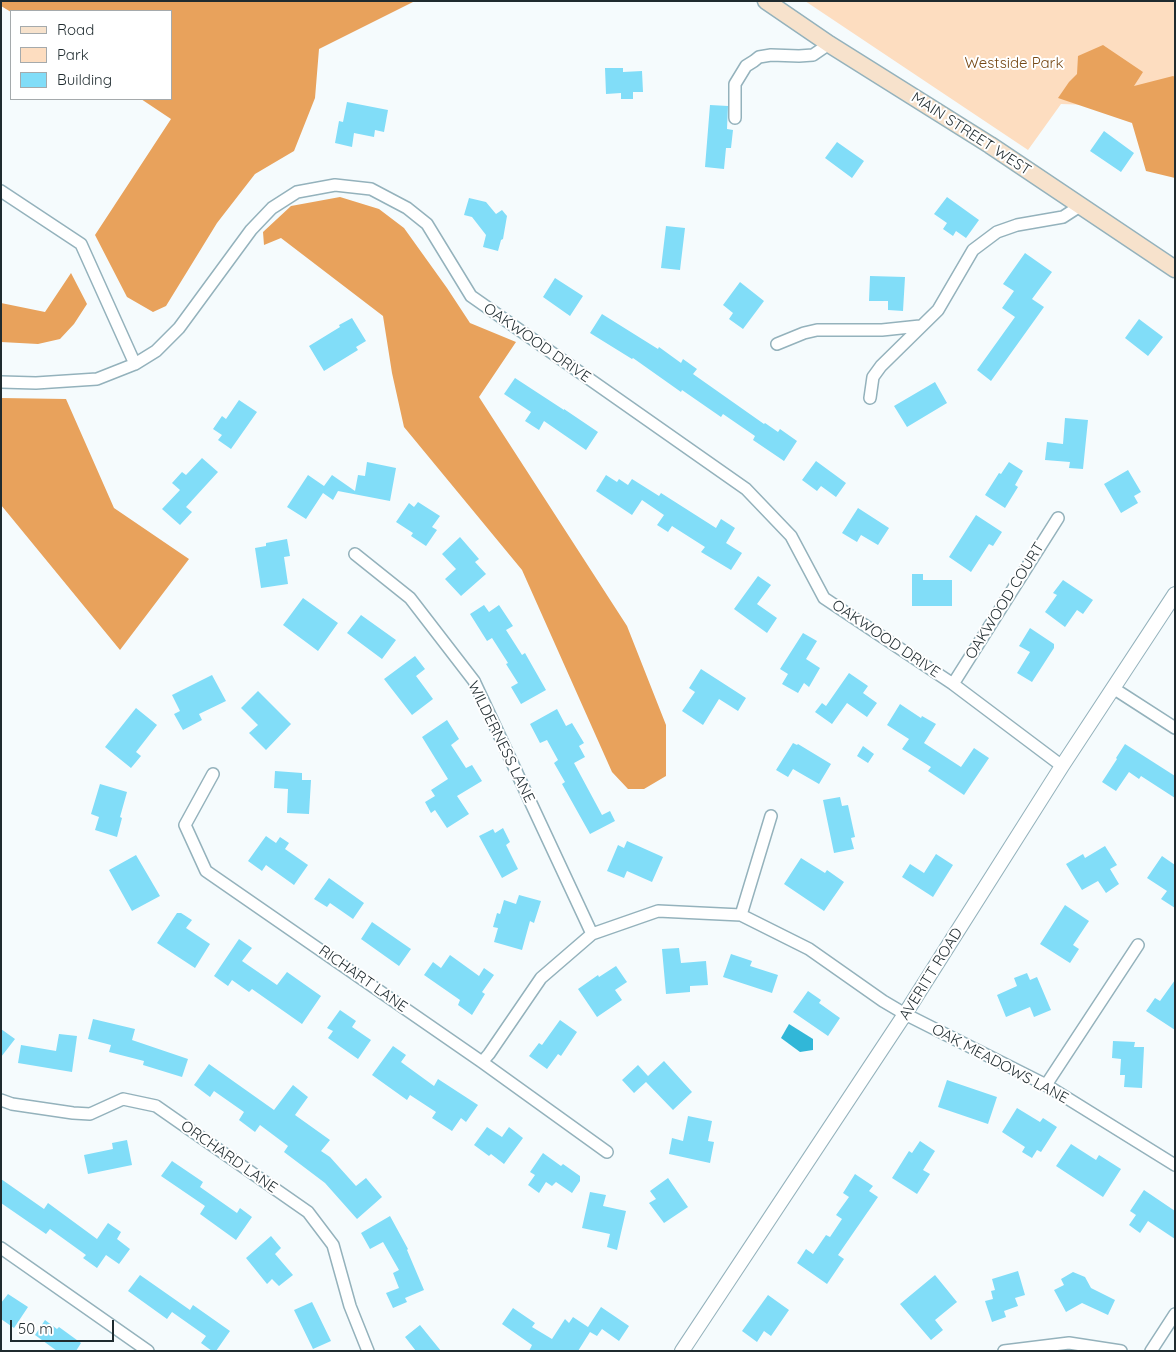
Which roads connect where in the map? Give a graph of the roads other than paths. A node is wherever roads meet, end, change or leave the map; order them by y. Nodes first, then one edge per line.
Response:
1 (766, 1) edge
2 (829, 44) junction
3 (735, 118) dead end
4 (1, 191) edge
5 (1080, 206) junction
6 (1175, 269) edge
7 (920, 326) junction
8 (777, 344) dead end
9 (135, 364) junction
10 (1, 382) edge
11 (870, 398) dead end
12 (1058, 518) dead end
13 (355, 554) dead end
14 (1175, 594) edge
15 (953, 684) junction
16 (1113, 688) junction
17 (1175, 728) edge
18 (1062, 766) junction
19 (213, 774) dead end
20 (771, 816) dead end
21 (741, 916) junction
22 (592, 934) junction
23 (1138, 945) dead end
24 (905, 1014) junction
25 (482, 1062) junction
26 (1046, 1085) junction
27 (1, 1100) edge
28 (607, 1152) dead end
29 (1175, 1165) edge
30 (1, 1248) edge
31 (1175, 1314) edge
32 (148, 1351) edge
33 (368, 1351) edge
34 (682, 1351) edge
35 (1004, 1351) edge
36 (1121, 1351) edge
37 (1151, 1351) edge

1 - 2 main road, MAIN STREET WEST
2 - 3 street
2 - 5 main road, MAIN STREET WEST
4 - 9 street
5 - 6 main road, MAIN STREET WEST
5 - 7 street
7 - 8 street
7 - 11 street
9 - 10 street, OAKWOOD DRIVE
9 - 15 street, OAKWOOD DRIVE
12 - 15 street, OAKWOOD COURT
13 - 22 street, WILDERNESS LANE
14 - 16 street, AVERITT ROAD
15 - 18 street, OAKWOOD DRIVE
16 - 17 street
16 - 18 street, AVERITT ROAD
18 - 24 street, AVERITT ROAD
19 - 25 street, RICHART LANE
20 - 21 street
21 - 22 street, OAK MEADOWS LANE
21 - 24 street, OAK MEADOWS LANE
22 - 25 street, OAK MEADOWS LANE
23 - 26 street
24 - 26 street, OAK MEADOWS LANE
24 - 34 street, AVERITT ROAD
25 - 28 street, RICHART LANE
26 - 29 street, OAK MEADOWS LANE
27 - 33 street, ORCHARD LANE
30 - 32 street
31 - 37 street
35 - 36 street

